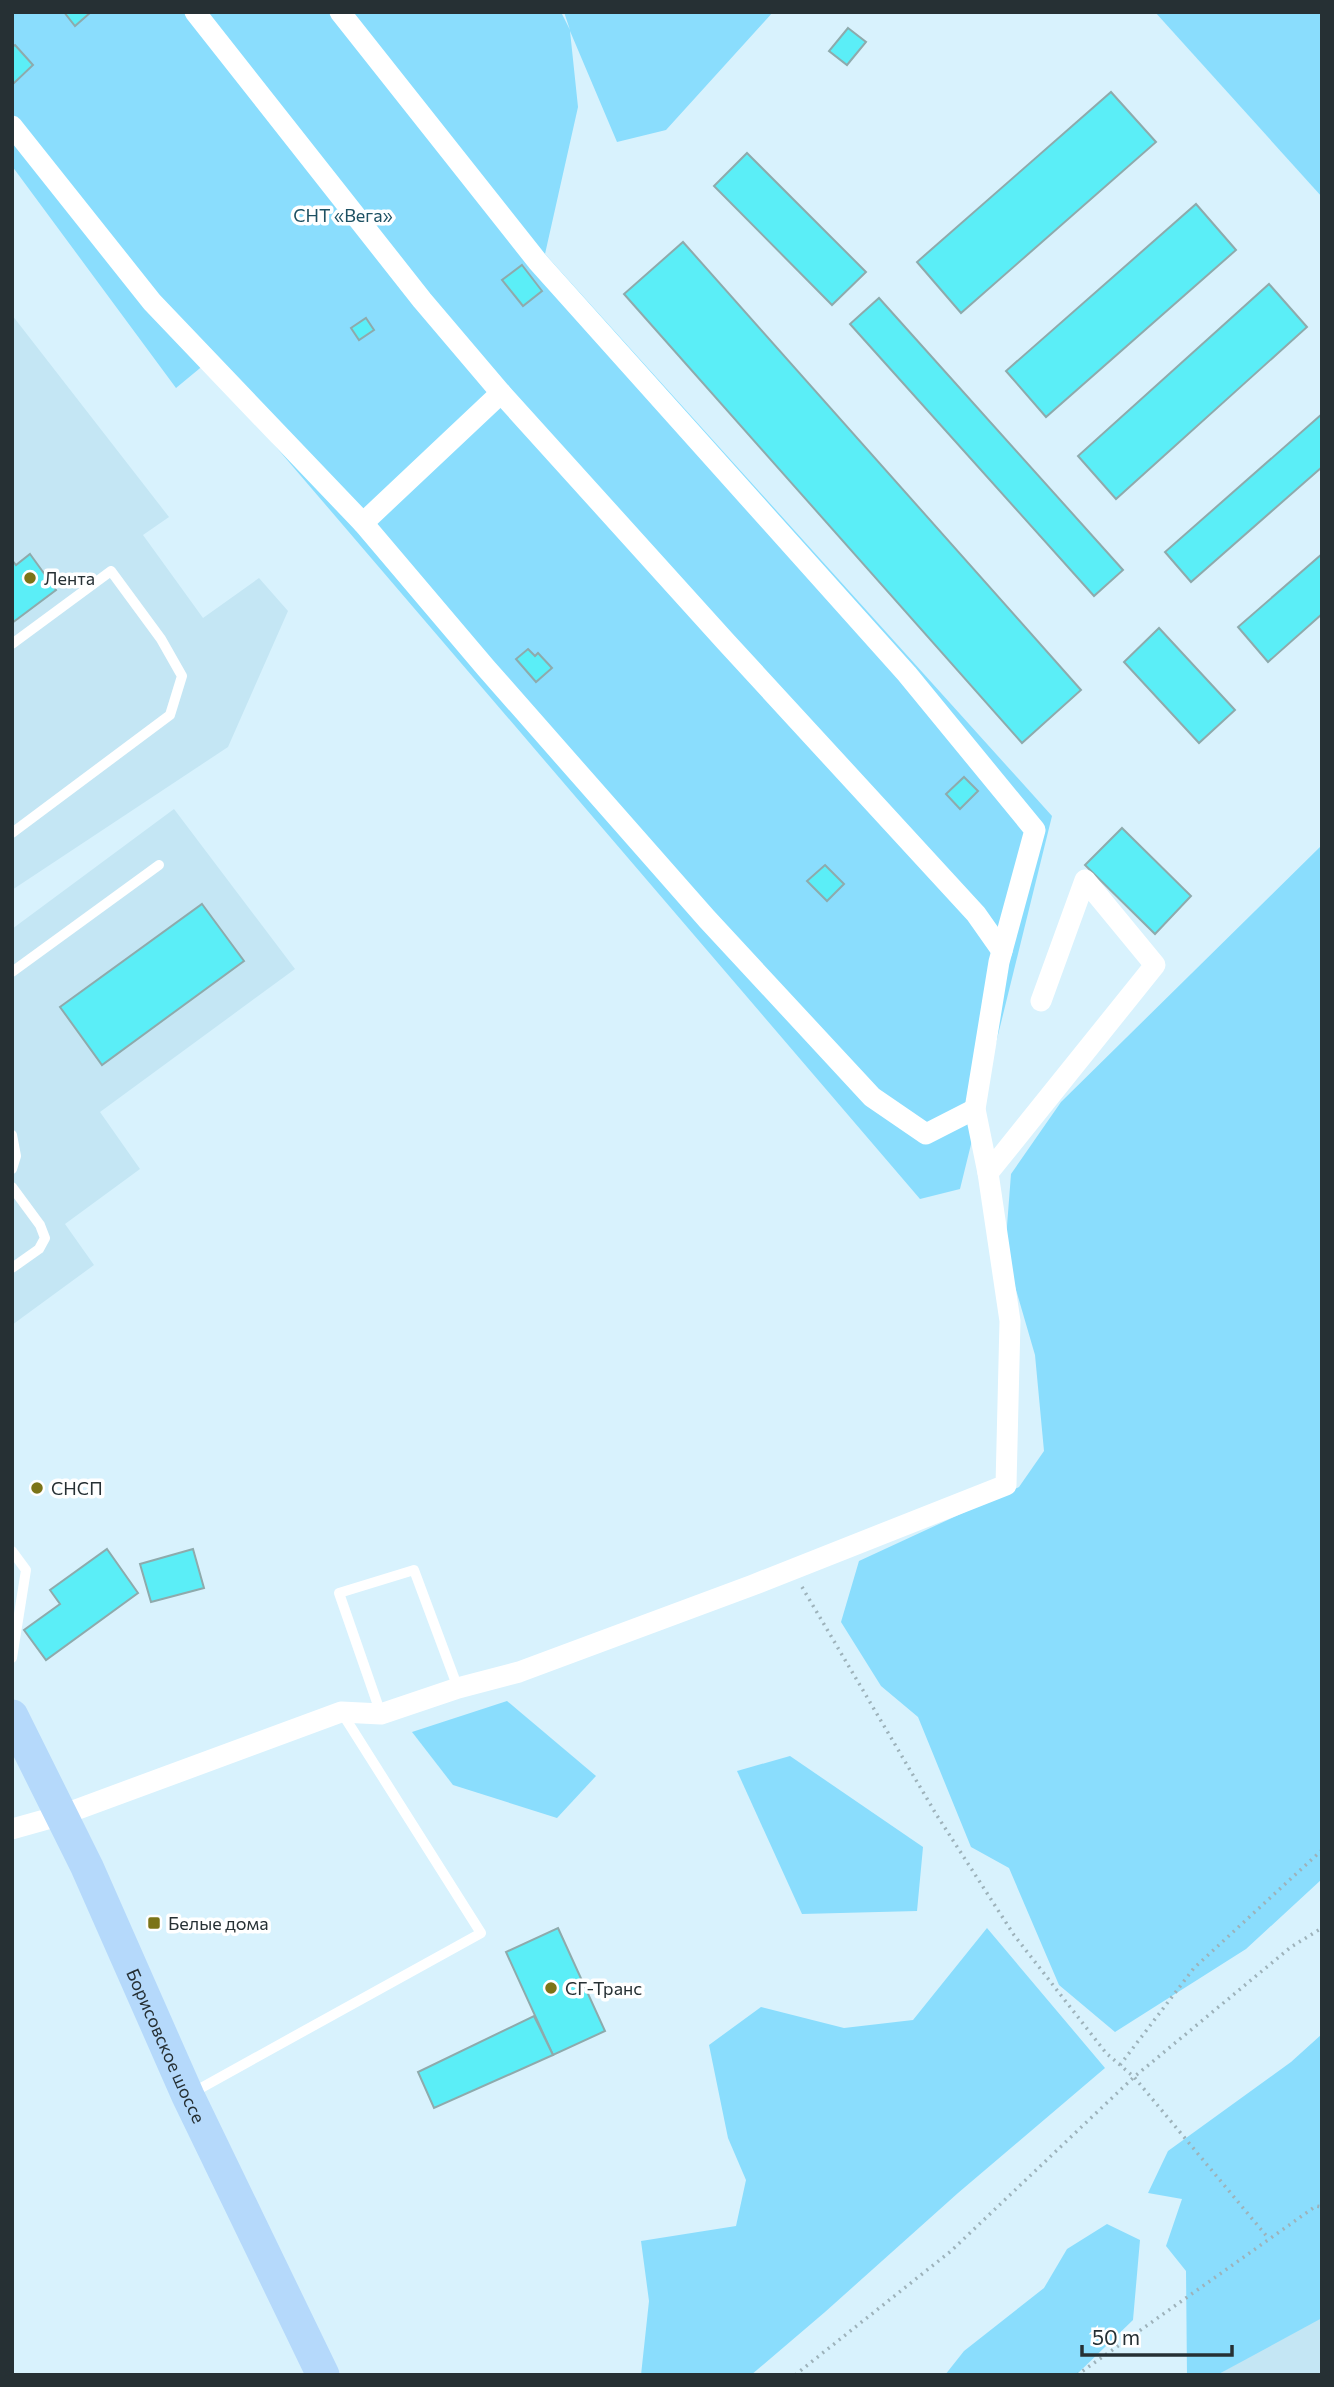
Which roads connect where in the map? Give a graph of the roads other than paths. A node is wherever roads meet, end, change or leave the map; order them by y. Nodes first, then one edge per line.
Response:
1 (195, 12) edge
2 (340, 12) edge
3 (12, 126) edge
4 (501, 393) junction
5 (363, 523) junction
6 (12, 643) edge
7 (12, 833) edge
8 (159, 865) dead end
9 (1002, 951) junction
10 (12, 971) edge
11 (1041, 1001) dead end
12 (975, 1109) junction
13 (12, 1135) edge
14 (12, 1169) edge
15 (988, 1173) junction
16 (12, 1187) edge
17 (12, 1268) edge
18 (12, 1551) edge
19 (12, 1658) edge
20 (457, 1688) junction
21 (341, 1712) junction
22 (381, 1714) junction
23 (12, 1716) edge
24 (62, 1815) junction
25 (12, 1829) edge
26 (188, 2095) junction
27 (323, 2375) edge

1 - 4 street
2 - 9 street
3 - 5 street
4 - 5 street
4 - 9 street
5 - 12 street
6 - 7 lane
8 - 10 lane
9 - 12 street
11 - 15 street
12 - 15 street
13 - 14 lane
15 - 20 street
16 - 17 lane
18 - 19 lane
20 - 22 street
20 - 22 lane
21 - 22 street
21 - 24 street
21 - 26 lane
23 - 24 main road, Борисовское шоссе
24 - 25 street
24 - 26 main road, Борисовское шоссе
26 - 27 main road, Борисовское шоссе

